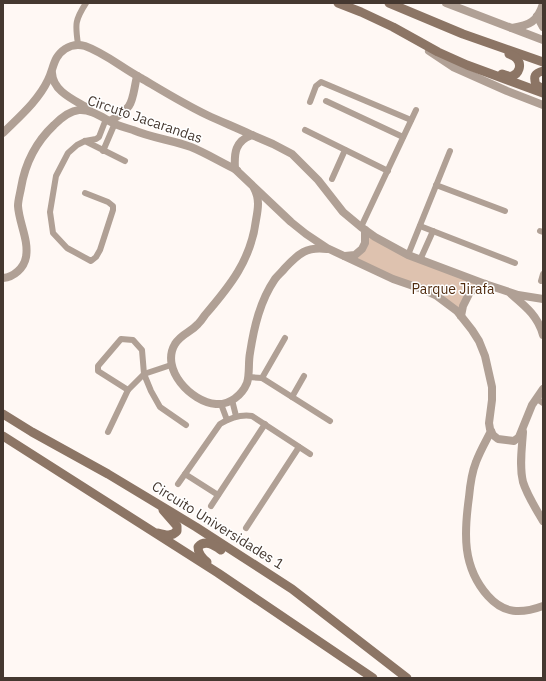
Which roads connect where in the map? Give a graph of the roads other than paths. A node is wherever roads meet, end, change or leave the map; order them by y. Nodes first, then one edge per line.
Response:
1 (86, 3) edge
2 (338, 3) edge
3 (389, 3) edge
4 (446, 3) edge
5 (543, 4) edge
6 (538, 16) junction
7 (543, 26) edge
8 (393, 27) junction
9 (510, 28) junction
10 (463, 34) junction
11 (543, 40) edge
12 (78, 44) junction
13 (543, 62) edge
14 (467, 65) junction
15 (52, 68) junction
16 (543, 70) edge
17 (137, 76) junction
18 (543, 89) edge
19 (543, 93) edge
20 (326, 101) dead end
21 (310, 102) dead end
22 (543, 105) edge
23 (416, 110) dead end
24 (95, 113) junction
25 (411, 120) junction
26 (110, 121) junction
27 (305, 130) dead end
28 (3, 133) edge
29 (252, 135) junction
30 (403, 136) junction
31 (85, 141) junction
32 (345, 150) junction
33 (103, 151) junction
34 (450, 151) dead end
35 (125, 161) dead end
36 (237, 170) junction
37 (388, 171) junction
38 (332, 179) dead end
39 (251, 184) junction
40 (436, 185) junction
41 (85, 193) dead end
42 (505, 211) dead end
43 (420, 226) junction
44 (363, 228) junction
45 (433, 231) junction
46 (331, 250) junction
47 (408, 255) junction
48 (344, 257) junction
49 (420, 260) junction
50 (515, 263) dead end
51 (543, 274) edge
52 (3, 278) edge
53 (541, 281) dead end
54 (486, 284) junction
55 (508, 291) junction
56 (543, 299) edge
57 (461, 316) junction
58 (543, 335) edge
59 (285, 338) dead end
60 (171, 365) junction
61 (144, 374) junction
62 (304, 376) dead end
63 (248, 377) junction
64 (262, 378) junction
65 (543, 389) edge
66 (128, 390) junction
67 (292, 397) junction
68 (232, 400) junction
69 (540, 401) edge
70 (221, 404) junction
71 (3, 414) edge
72 (236, 416) junction
73 (227, 420) junction
74 (330, 421) dead end
75 (265, 424) junction
76 (186, 425) dead end
77 (523, 428) junction
78 (491, 431) junction
79 (108, 432) dead end
80 (3, 436) edge
81 (299, 447) junction
82 (310, 454) dead end
83 (185, 474) junction
84 (178, 484) dead end
85 (218, 495) junction
86 (157, 503) junction
87 (211, 506) dead end
88 (543, 520) edge
89 (143, 525) junction
90 (246, 528) dead end
91 (218, 573) junction
92 (292, 589) junction
93 (543, 606) edge
94 (373, 678) edge
95 (407, 678) edge

1 - 12 street
2 - 8 main road
3 - 10 main road
4 - 9 street
5 - 6 street
6 - 7 street
6 - 9 street
8 - 14 main road
8 - 22 street
9 - 11 street
10 - 13 main road
10 - 14 main road
12 - 15 street
12 - 17 street, Circuto Jacarandas
14 - 19 main road
15 - 24 street
15 - 28 street
16 - 18 main road
17 - 26 street
17 - 29 street, Circuto Jacarandas
20 - 30 street
21 - 25 street
23 - 25 street
24 - 26 street, Circuto Jacarandas
24 - 52 street, Circuto Jacarandas
25 - 30 street
26 - 31 street
26 - 33 street
26 - 36 street, Circuto Jacarandas
27 - 32 street
29 - 36 street
29 - 44 street, Circuto Jacarandas
30 - 37 street
31 - 33 street
31 - 41 street
32 - 37 street
32 - 38 street
33 - 35 street
34 - 40 street
36 - 39 street, Circuto Jacarandas
37 - 44 street
39 - 46 street, Circuto Jacarandas
39 - 60 street
40 - 42 street
40 - 43 street
43 - 45 street
43 - 47 street
44 - 47 street, Circuto Jacarandas
44 - 48 street
45 - 49 street
45 - 50 street
46 - 48 street, Circuto Jacarandas
46 - 63 street
47 - 49 street, Circuto Jacarandas
48 - 57 street, Circuto Jacarandas
49 - 54 street, Circuto Jacarandas
51 - 53 street
54 - 55 street, Circuto Jacarandas
54 - 57 street
55 - 56 street, Circuto Jacarandas
55 - 58 street
57 - 78 street, Circuto Jacarandas
59 - 64 street
60 - 61 street
60 - 70 street
61 - 66 street
61 - 66 street
61 - 76 street
62 - 67 street
63 - 64 street
63 - 68 street
64 - 67 street
65 - 69 street
66 - 79 street
67 - 74 street
68 - 70 street
68 - 72 street
69 - 77 street
70 - 73 street
71 - 86 main road, Circuito Universidades 1
72 - 73 street
72 - 75 street
73 - 83 street
75 - 81 street
75 - 85 street
77 - 78 street
77 - 88 street
78 - 93 street
80 - 89 main road
81 - 82 street
81 - 90 street
83 - 84 street
83 - 85 street
85 - 87 street
86 - 89 main road
86 - 92 main road, Circuito Universidades 1
89 - 91 main road
91 - 92 main road
91 - 94 main road
92 - 95 main road, Circuito Universidades 1

